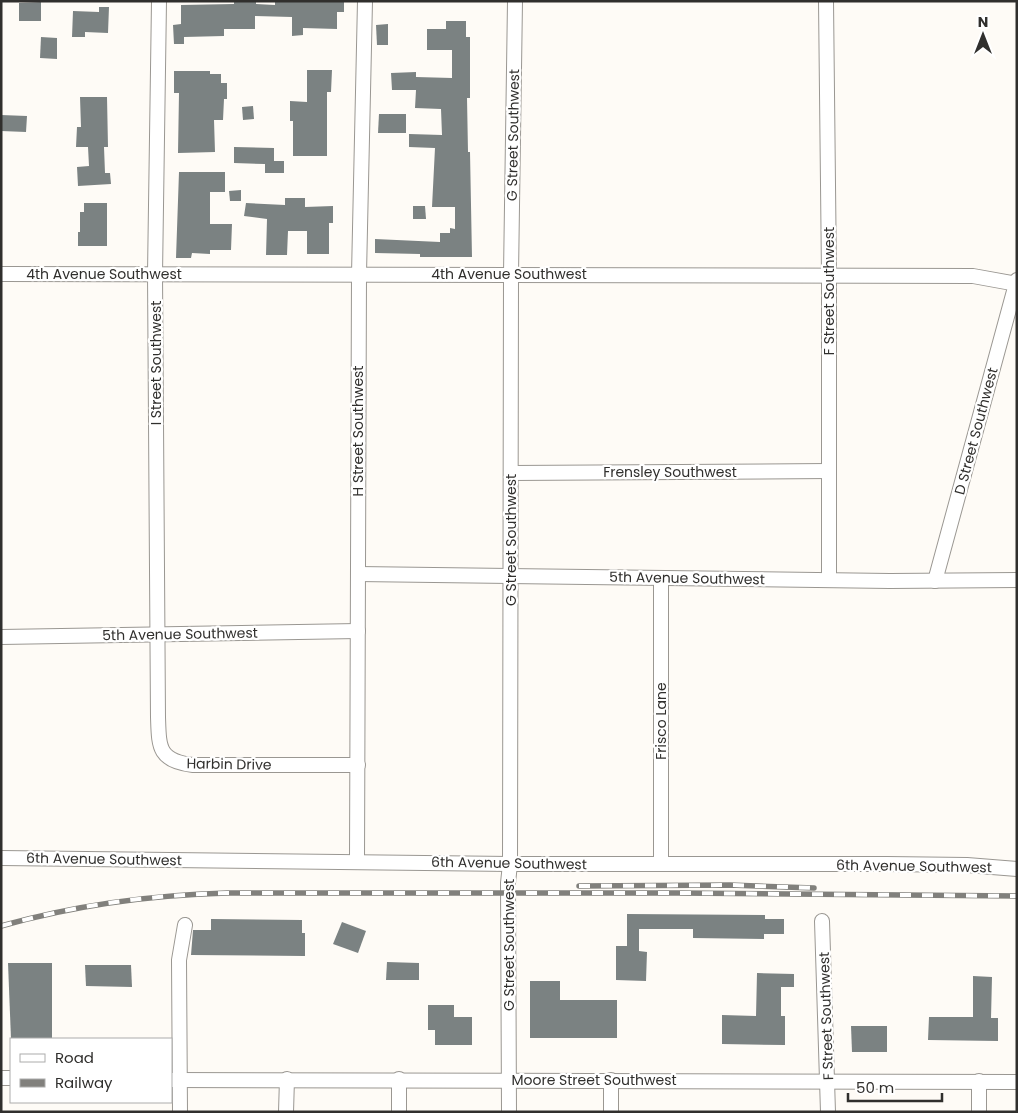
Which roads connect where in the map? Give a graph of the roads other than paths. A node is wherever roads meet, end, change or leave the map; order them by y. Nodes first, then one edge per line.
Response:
1 (159, 1) edge
2 (365, 1) edge
3 (515, 1) edge
4 (826, 1) edge
5 (1, 274) edge
6 (155, 274) junction
7 (359, 274) junction
8 (511, 274) junction
9 (829, 275) junction
10 (1016, 283) edge
11 (829, 470) junction
12 (511, 473) junction
13 (358, 574) junction
14 (510, 576) junction
15 (661, 578) junction
16 (829, 580) junction
17 (1017, 580) edge
18 (935, 581) junction
19 (358, 631) junction
20 (157, 634) junction
21 (1, 637) edge
22 (358, 765) junction
23 (1, 858) edge
24 (357, 861) junction
25 (510, 864) junction
26 (661, 864) junction
27 (1017, 869) edge
28 (822, 921) dead end
29 (185, 925) dead end
30 (399, 1079) junction
31 (175, 1080) edge
32 (287, 1080) junction
33 (509, 1080) junction
34 (611, 1080) junction
35 (828, 1080) junction
36 (979, 1081) junction
37 (1017, 1082) edge
38 (180, 1112) edge
39 (286, 1112) edge
40 (399, 1112) edge
41 (509, 1112) edge
42 (611, 1112) edge
43 (828, 1112) edge
44 (979, 1112) edge

1 - 6 street, I Street Southwest
2 - 7 street, H Street Southwest
3 - 8 street, G Street Southwest
4 - 9 street, F Street Southwest
5 - 6 street, 4th Avenue Southwest
6 - 7 street, 4th Avenue Southwest
6 - 20 street, I Street Southwest
7 - 8 street, 4th Avenue Southwest
7 - 13 street, H Street Southwest
8 - 9 street, 4th Avenue Southwest
8 - 12 street, G Street Southwest
9 - 10 street, 4th Avenue Southwest
9 - 11 street, F Street Southwest
10 - 18 street, D Street Southwest
11 - 12 street, Frensley Southwest
11 - 16 street, F Street Southwest
12 - 14 street, G Street Southwest
13 - 14 street, 5th Avenue Southwest
13 - 19 street, H Street Southwest
14 - 15 street, 5th Avenue Southwest
14 - 25 street, G Street Southwest
15 - 16 street, 5th Avenue Southwest
15 - 26 street, Frisco Lane
16 - 18 street, 5th Avenue Southwest
17 - 18 street, 5th Avenue Southwest
19 - 20 street, 5th Avenue Southwest
19 - 22 street, H Street Southwest
20 - 21 street, 5th Avenue Southwest
20 - 22 street, Harbin Drive
22 - 24 street, H Street Southwest
23 - 24 street, 6th Avenue Southwest
24 - 25 street, 6th Avenue Southwest
25 - 26 street, 6th Avenue Southwest
25 - 33 street, G Street Southwest
26 - 27 street, 6th Avenue Southwest
28 - 35 street, F Street Southwest
29 - 31 street
30 - 32 street, Moore Street Southwest
30 - 33 street, Moore Street Southwest
30 - 40 street
31 - 32 street, Moore Street Southwest
31 - 38 street
32 - 39 street
33 - 34 street, Moore Street Southwest
33 - 41 street, G Street Southwest
34 - 35 street, Moore Street Southwest
34 - 42 street
35 - 36 street, Moore Street Southwest
35 - 43 street, F Street Southwest
36 - 37 street, Moore Street Southwest
36 - 44 street

